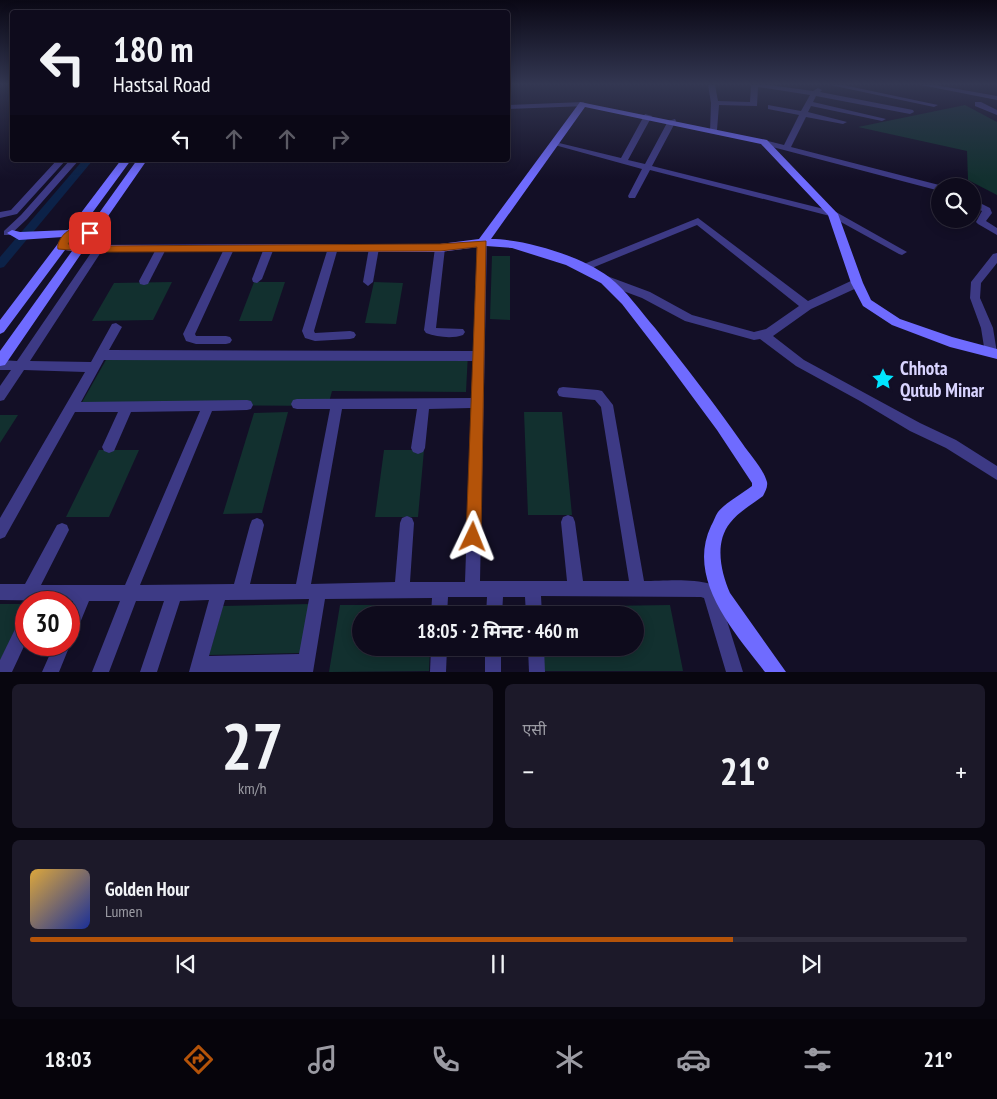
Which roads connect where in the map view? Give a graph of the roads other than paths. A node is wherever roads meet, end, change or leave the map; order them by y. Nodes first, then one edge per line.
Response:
1 (574, 116) edge
2 (648, 116) edge
3 (650, 116) edge
4 (713, 116) edge
5 (802, 116) edge
6 (815, 116) edge
7 (869, 116) edge
8 (882, 119) dead end
9 (672, 121) junction
10 (843, 122) dead end
11 (712, 130) junction
12 (764, 142) junction
13 (555, 144) junction
14 (787, 147) junction
15 (623, 161) junction
16 (60, 162) edge
17 (73, 162) edge
18 (124, 162) edge
19 (141, 162) edge
20 (647, 167) junction
21 (931, 186) edge
22 (632, 196) dead end
23 (981, 207) edge
24 (832, 214) junction
25 (0, 215) edge
26 (981, 223) edge
27 (981, 223) edge
28 (997, 232) edge
29 (13, 233) edge
30 (70, 233) junction
31 (90, 233) junction
32 (482, 243) junction
33 (61, 246) junction
34 (80, 248) junction
35 (269, 248) junction
36 (333, 248) junction
37 (374, 248) junction
38 (440, 248) junction
39 (98, 249) junction
40 (161, 249) junction
41 (229, 249) junction
42 (902, 252) dead end
43 (997, 256) edge
44 (583, 268) junction
45 (257, 279) dead end
46 (604, 279) junction
47 (144, 281) dead end
48 (368, 282) dead end
49 (857, 283) junction
50 (807, 306) junction
51 (116, 327) dead end
52 (0, 329) edge
53 (459, 332) dead end
54 (350, 335) dead end
55 (763, 335) junction
56 (226, 340) dead end
57 (994, 354) edge
58 (100, 355) junction
59 (479, 356) junction
60 (0, 361) edge
61 (0, 365) edge
62 (21, 365) junction
63 (94, 367) junction
64 (563, 392) dead end
65 (0, 396) edge
66 (424, 403) junction
67 (477, 403) junction
68 (297, 404) dead end
69 (337, 404) junction
70 (247, 405) dead end
71 (127, 406) junction
72 (208, 406) junction
73 (71, 407) junction
74 (109, 447) dead end
75 (418, 448) dead end
76 (997, 474) edge
77 (568, 522) dead end
78 (408, 523) dead end
79 (257, 525) dead end
80 (62, 530) dead end
81 (0, 532) edge
82 (576, 588) junction
83 (638, 588) junction
84 (533, 589) junction
85 (472, 590) junction
86 (495, 590) junction
87 (38, 591) edge
88 (440, 591) junction
89 (710, 591) junction
90 (0, 592) edge
91 (310, 592) junction
92 (402, 592) junction
93 (80, 593) edge
94 (84, 593) junction
95 (219, 593) junction
96 (240, 593) junction
97 (15, 594) edge
98 (130, 594) junction
99 (174, 594) junction
100 (726, 602) junction
101 (80, 603) edge
102 (439, 606) edge
103 (494, 606) edge
104 (534, 606) edge
105 (15, 647) edge
106 (57, 656) edge
107 (439, 656) edge
108 (494, 656) edge
109 (536, 656) edge
110 (251, 667) edge
111 (305, 667) edge
112 (198, 668) edge
113 (3, 672) edge
114 (50, 672) edge
115 (100, 672) edge
116 (148, 672) edge
117 (438, 672) edge
118 (493, 672) edge
119 (537, 672) edge
120 (735, 672) edge
121 (777, 672) edge

1 - 13 street
2 - 15 street
3 - 9 street
4 - 11 street
5 - 14 street
6 - 10 street
7 - 8 street
9 - 11 street
9 - 20 street
11 - 12 street
12 - 14 street
12 - 24 street
13 - 15 street
13 - 32 street
14 - 21 street
15 - 20 street
16 - 25 street
17 - 29 street
18 - 30 street
19 - 31 street
20 - 22 street
20 - 24 street
23 - 27 street
24 - 42 street
24 - 49 street
26 - 28 street
29 - 30 street
30 - 31 street
30 - 33 street
31 - 34 street
32 - 38 street
32 - 44 street
32 - 59 street
33 - 34 street
33 - 52 street
34 - 39 street
34 - 60 street
35 - 36 street
35 - 41 street
35 - 45 street
36 - 37 street
36 - 54 street
37 - 38 street
37 - 48 street
38 - 53 street
39 - 40 street
39 - 62 street
40 - 41 street
40 - 47 street
41 - 56 street
43 - 57 street
44 - 46 street
44 - 50 street
46 - 55 street
46 - 100 street
49 - 50 street
49 - 57 street
50 - 55 street
51 - 58 street
55 - 76 street
58 - 59 street
58 - 63 street
59 - 67 street
61 - 62 street
62 - 63 street
62 - 65 street
63 - 73 street
64 - 83 street
66 - 67 street
66 - 69 street
66 - 75 street
67 - 85 street
68 - 69 street
69 - 91 street
70 - 72 street
71 - 72 street
71 - 73 street
71 - 74 street
72 - 98 street
73 - 81 street
77 - 82 street
78 - 92 street
79 - 96 street
80 - 87 street
82 - 83 street
82 - 84 street
83 - 89 street
84 - 86 street
84 - 104 street
85 - 86 street
85 - 88 street
86 - 103 street
88 - 92 street
88 - 102 street
89 - 100 street
89 - 120 street
90 - 97 street
91 - 92 street
91 - 96 street
91 - 111 street
93 - 94 street
94 - 98 street
94 - 101 street
95 - 96 street
95 - 99 street
95 - 112 street
98 - 99 street
98 - 115 street
99 - 116 street
100 - 121 street
105 - 113 street
106 - 114 street
107 - 117 street
108 - 118 street
109 - 119 street
110 - 111 street
110 - 112 street

